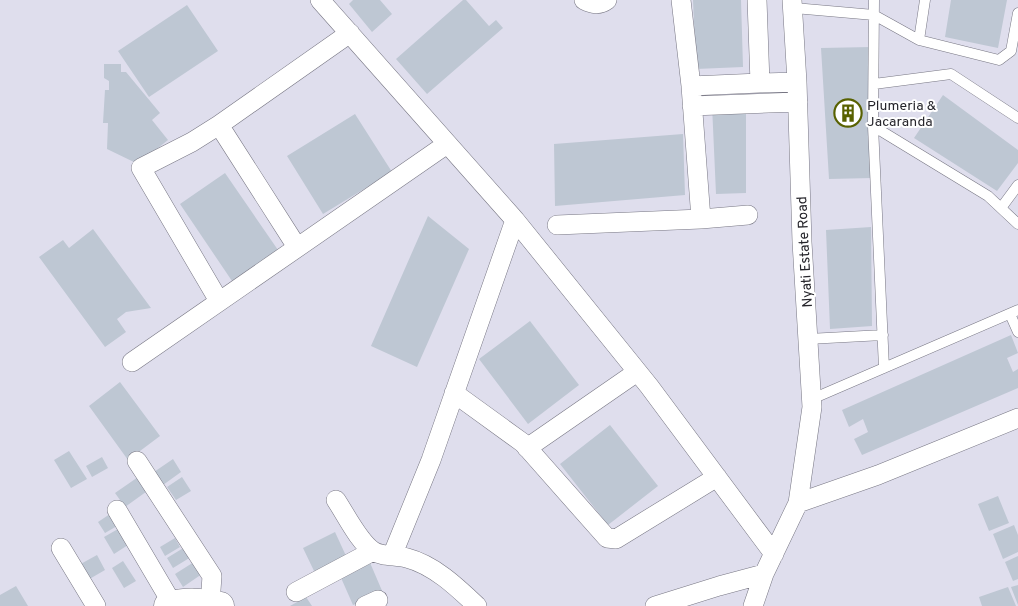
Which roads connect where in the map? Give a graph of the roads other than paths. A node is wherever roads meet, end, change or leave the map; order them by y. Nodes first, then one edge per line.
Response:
1 (320, 0) edge
2 (584, 0) edge
3 (607, 0) edge
4 (681, 0) edge
5 (757, 0) edge
6 (874, 0) edge
7 (925, 0) edge
8 (793, 4) edge
9 (1018, 13) edge
10 (874, 15) junction
11 (350, 33) junction
12 (919, 40) junction
13 (798, 82) junction
14 (760, 83) junction
15 (874, 84) junction
16 (691, 86) junction
17 (798, 102) junction
18 (692, 106) junction
19 (1018, 118) edge
20 (219, 125) junction
21 (873, 126) junction
22 (447, 144) junction
23 (1018, 185) edge
24 (1001, 208) junction
25 (748, 215) dead end
26 (701, 219) junction
27 (515, 220) junction
28 (1018, 224) edge
29 (557, 226) dead end
30 (297, 247) junction
31 (219, 302) junction
32 (1014, 312) edge
33 (1018, 332) edge
34 (883, 335) junction
35 (808, 339) junction
36 (132, 362) dead end
37 (884, 368) junction
38 (637, 372) junction
39 (454, 393) junction
40 (812, 399) junction
41 (1018, 418) edge
42 (527, 448) junction
43 (137, 461) dead end
44 (717, 477) junction
45 (336, 500) dead end
46 (798, 503) junction
47 (118, 510) dead end
48 (61, 548) dead end
49 (373, 551) junction
50 (774, 554) junction
51 (392, 556) junction
52 (764, 574) junction
53 (296, 592) dead end
54 (171, 605) edge
55 (215, 605) edge
56 (96, 606) edge
57 (477, 606) edge
58 (655, 606) edge
59 (753, 606) edge

1 - 11 street
2 - 3 street
4 - 16 street
5 - 14 street
6 - 10 lane
7 - 12 lane
8 - 10 lane
8 - 13 street, Nyati Estate Road
9 - 12 lane
10 - 12 lane
10 - 15 lane
11 - 20 street
11 - 22 street
13 - 14 street
13 - 17 street, Nyati Estate Road
14 - 16 street
15 - 19 lane
15 - 21 lane
16 - 18 street
17 - 18 street
17 - 35 street, Nyati Estate Road
18 - 26 street
20 - 30 street
20 - 31 street
21 - 24 lane
21 - 34 lane
22 - 27 street
22 - 30 street
23 - 24 lane
24 - 28 lane
25 - 26 street
26 - 29 street
27 - 38 street
27 - 39 street
30 - 31 street
31 - 36 street
32 - 33 lane
32 - 37 lane
34 - 35 lane
34 - 37 lane
35 - 40 street, Nyati Estate Road
37 - 40 lane
38 - 42 street
38 - 44 street
39 - 42 street
39 - 51 street
40 - 46 street, Nyati Estate Road
41 - 46 street
42 - 44 street
43 - 55 street
44 - 50 street
45 - 49 street
46 - 50 street, Nyati Estate Road
47 - 54 street
48 - 56 street
49 - 51 street
49 - 53 street
50 - 52 street, Nyati Estate Road
51 - 57 street
52 - 58 street
52 - 59 street, Nyati Estate Road
54 - 55 main road

